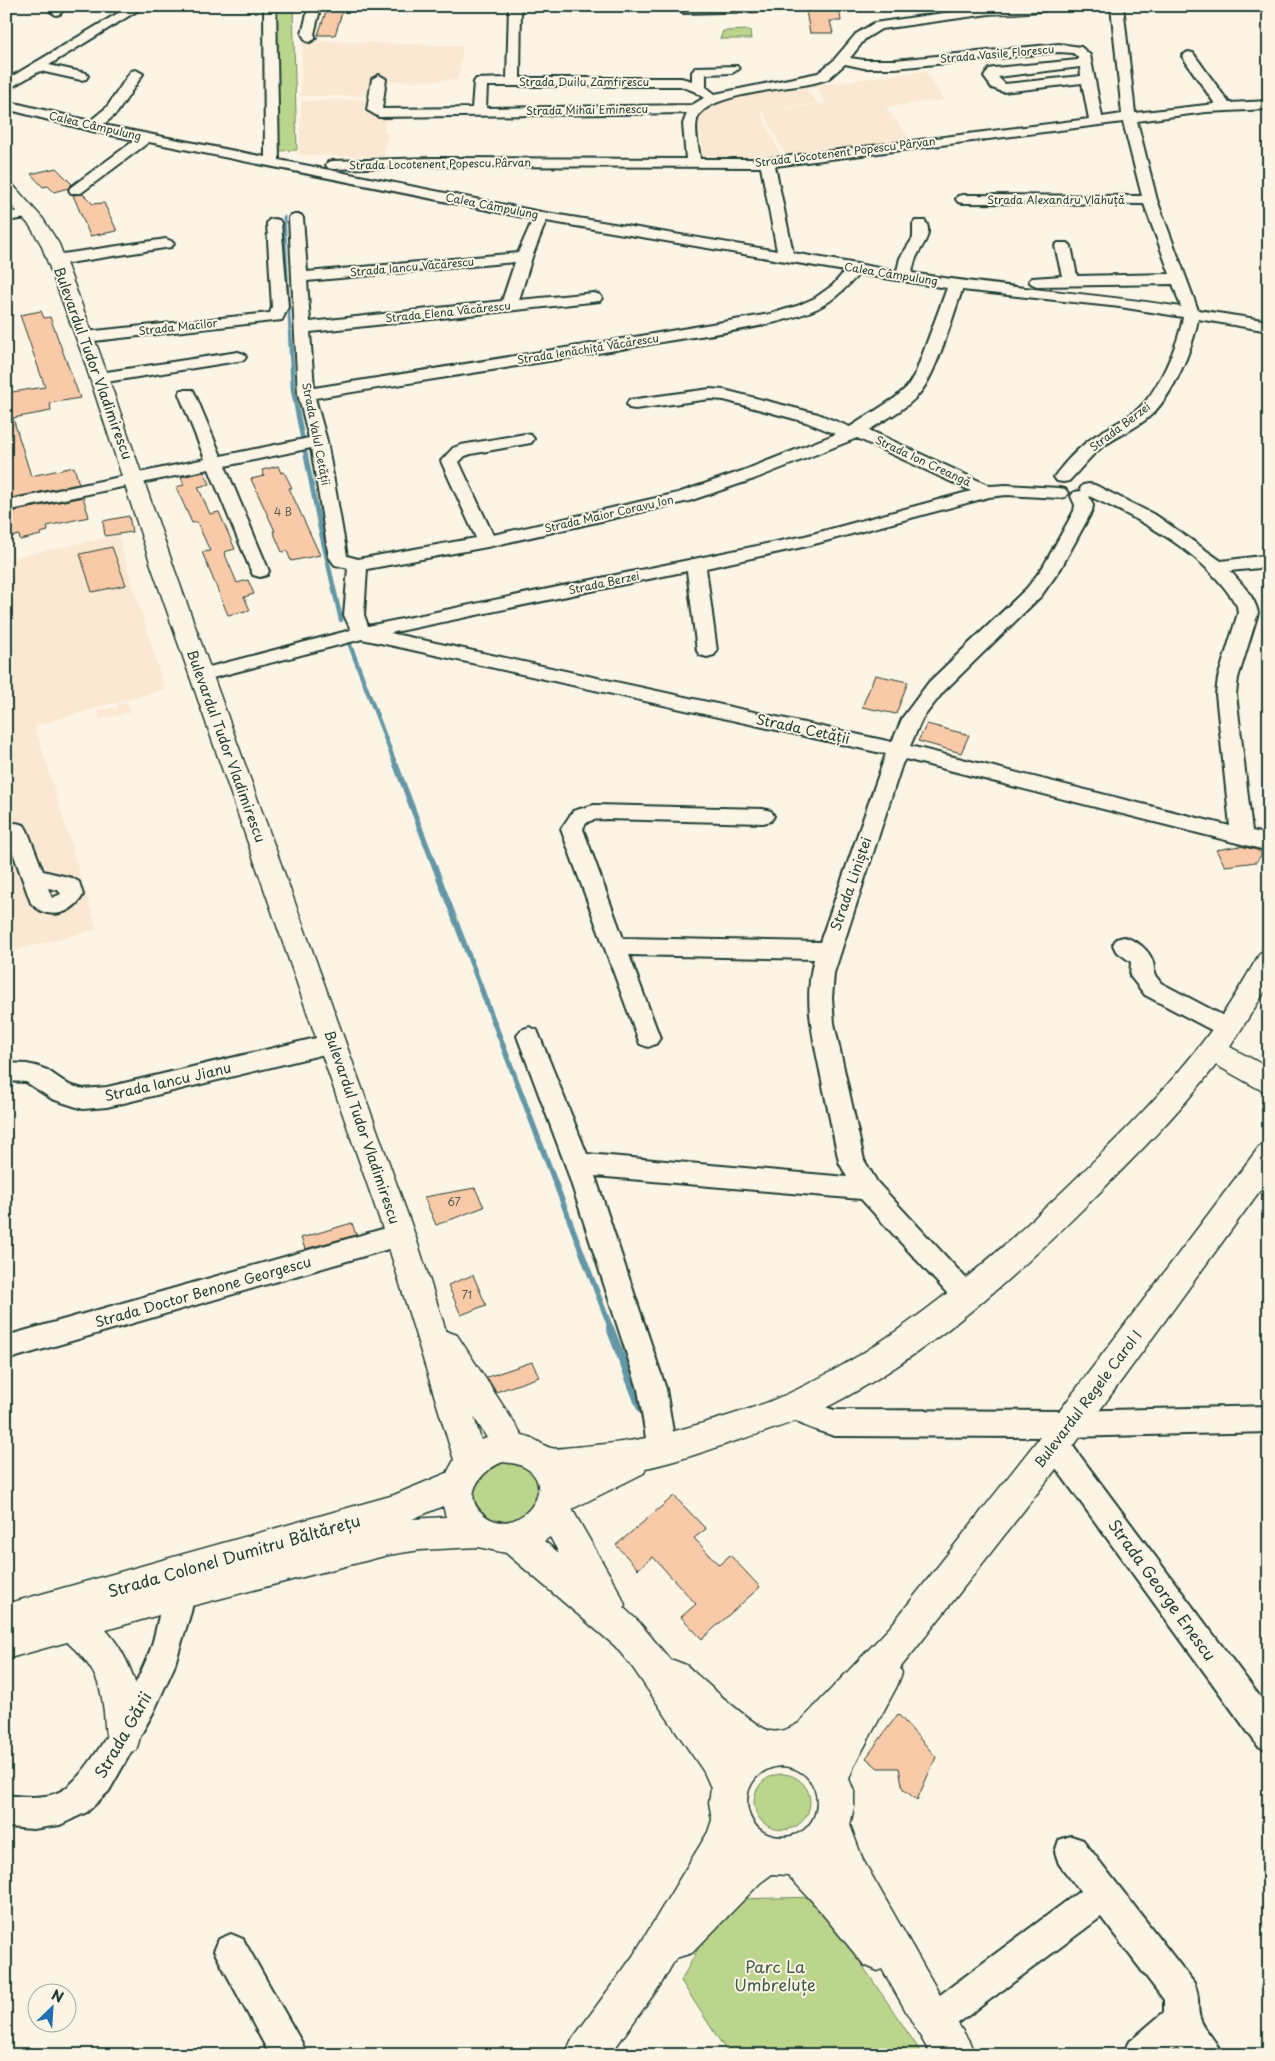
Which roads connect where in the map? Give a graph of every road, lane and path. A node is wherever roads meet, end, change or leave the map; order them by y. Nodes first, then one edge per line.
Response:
1 (139, 6) edge
2 (270, 6) edge
3 (315, 6) edge
4 (515, 6) edge
5 (680, 6) edge
6 (801, 6) edge
7 (953, 6) edge
8 (1054, 6) edge
9 (1117, 6) edge
10 (985, 11) junction
11 (310, 38) dead end
12 (1188, 56) dead end
13 (842, 60) junction
14 (1085, 63) junction
15 (38, 67) junction
16 (732, 69) dead end
17 (136, 74) dead end
18 (81, 76) dead end
19 (378, 79) dead end
20 (1088, 79) junction
21 (514, 82) junction
22 (6, 86) edge
23 (699, 88) junction
24 (712, 98) junction
25 (6, 105) edge
26 (1269, 105) edge
27 (1224, 106) junction
28 (695, 109) junction
29 (479, 111) junction
30 (1129, 118) junction
31 (1096, 122) junction
32 (92, 127) junction
33 (146, 138) junction
34 (272, 162) junction
35 (386, 162) junction
36 (767, 163) junction
37 (694, 164) junction
38 (299, 168) junction
39 (380, 184) junction
40 (6, 188) edge
41 (76, 190) dead end
42 (963, 199) dead end
43 (1150, 200) junction
44 (27, 211) junction
45 (6, 212) edge
46 (541, 216) junction
47 (6, 217) edge
48 (296, 218) dead end
49 (274, 224) dead end
50 (920, 224) dead end
51 (166, 244) dead end
52 (1062, 246) dead end
53 (524, 256) junction
54 (786, 257) junction
55 (56, 260) junction
56 (855, 269) junction
57 (903, 277) junction
58 (300, 278) junction
59 (1070, 279) junction
60 (1178, 279) junction
61 (956, 285) junction
62 (981, 288) junction
63 (594, 298) dead end
64 (509, 305) junction
65 (1191, 312) junction
66 (1269, 326) edge
67 (301, 328) junction
68 (84, 337) junction
69 (238, 357) dead end
70 (100, 378) junction
71 (187, 394) dead end
72 (306, 394) junction
73 (635, 404) dead end
74 (854, 432) junction
75 (525, 439) dead end
76 (318, 441) junction
77 (1081, 459) junction
78 (216, 462) junction
79 (133, 479) junction
80 (1059, 485) junction
81 (997, 491) junction
82 (1085, 491) junction
83 (6, 506) edge
84 (487, 542) junction
85 (1269, 561) edge
86 (696, 565) junction
87 (358, 566) junction
88 (1216, 568) junction
89 (260, 571) dead end
90 (362, 632) junction
91 (708, 651) dead end
92 (201, 675) junction
93 (898, 750) junction
94 (763, 816) dead end
95 (16, 830) dead end
96 (1269, 832) edge
97 (1242, 836) junction
98 (1269, 843) edge
99 (34, 877) dead end
100 (1124, 945) dead end
101 (616, 946) junction
102 (828, 951) junction
103 (1269, 960) edge
104 (529, 1036) dead end
105 (648, 1038) dead end
106 (1220, 1039) junction
107 (333, 1043) junction
108 (6, 1072) edge
109 (1269, 1081) edge
110 (1269, 1155) edge
111 (578, 1164) junction
112 (868, 1189) junction
113 (400, 1235) junction
114 (966, 1296) junction
115 (426, 1314) junction
116 (6, 1348) edge
117 (796, 1405) junction
118 (1269, 1419) edge
119 (1063, 1434) junction
120 (512, 1447) junction
121 (660, 1450) junction
122 (546, 1464) junction
123 (464, 1473) junction
124 (553, 1504) junction
125 (480, 1531) junction
126 (513, 1537) junction
127 (180, 1592) junction
128 (6, 1621) edge
129 (71, 1622) junction
130 (902, 1639) junction
131 (6, 1642) edge
132 (636, 1645) junction
133 (1269, 1735) edge
134 (123, 1737) junction
135 (779, 1749) junction
136 (830, 1781) junction
137 (731, 1802) junction
138 (6, 1811) edge
139 (831, 1826) junction
140 (1070, 1852) dead end
141 (782, 1855) junction
142 (1104, 1894) junction
143 (231, 1950) dead end
144 (647, 1970) junction
145 (929, 2015) junction
146 (1181, 2020) junction
147 (290, 2055) edge
148 (585, 2055) edge
149 (955, 2055) edge
150 (1140, 2055) edge
151 (1205, 2055) edge

1 - 15 street
2 - 34 street
3 - 11 street
4 - 21 street
5 - 6 street
7 - 10 main road
8 - 10 main road
9 - 30 street
10 - 13 street
12 - 27 street
13 - 14 street, Strada Vasile Florescu
13 - 24 street
14 - 20 street
14 - 20 street
15 - 18 street
15 - 22 street
16 - 23 street
17 - 32 street
19 - 29 street, Strada Mihai Eminescu
20 - 31 street
21 - 23 street, Strada Duilu Zamfirescu
21 - 29 street, Strada Duilu Zamfirescu
23 - 24 street, Strada Duilu Zamfirescu
24 - 28 street
25 - 32 street, Calea Câmpulung
26 - 27 street, Strada Locotenent Popescu Pârvan
27 - 30 street, Strada Locotenent Popescu Pârvan
28 - 29 street, Strada Mihai Eminescu
28 - 37 street
30 - 31 street, Strada Locotenent Popescu Pârvan
30 - 43 street
31 - 36 street, Strada Locotenent Popescu Pârvan
32 - 33 street, Calea Câmpulung
33 - 34 street, Calea Câmpulung
33 - 41 street
34 - 35 street
34 - 38 street, Calea Câmpulung
35 - 37 street, Strada Locotenent Popescu Pârvan
35 - 38 street, Strada Locotenent Popescu Pârvan
35 - 39 street
36 - 37 street, Strada Locotenent Popescu Pârvan
36 - 54 street
38 - 39 street, Calea Câmpulung
39 - 46 street, Calea Câmpulung
40 - 44 main road, Bulevardul Tudor Vladimirescu
42 - 43 street, Strada Alexandru Vlahuță
43 - 60 street
44 - 45 street
44 - 47 street
44 - 55 main road, Bulevardul Tudor Vladimirescu
46 - 53 street
46 - 54 street, Calea Câmpulung
48 - 58 street, Strada Valul Cetății
49 - 68 street, Strada Macilor
50 - 57 street
51 - 55 street
52 - 59 street
53 - 58 street, Strada Iancu Văcărescu
53 - 64 street
54 - 56 street, Calea Câmpulung
55 - 68 main road, Bulevardul Tudor Vladimirescu
56 - 57 street, Calea Câmpulung
56 - 72 street, Strada Ienăchiță Văcărescu
57 - 61 street, Calea Câmpulung
58 - 67 street, Strada Valul Cetății
59 - 60 street, Calea Câmpulung
59 - 62 street, Calea Câmpulung
60 - 65 street
61 - 62 street, Calea Câmpulung
61 - 74 street, Strada Maior Coravu Ion
62 - 65 street, Calea Câmpulung
63 - 64 street, Strada Elena Văcărescu
64 - 67 street, Strada Elena Văcărescu
65 - 66 street, Calea Câmpulung
65 - 77 street, Strada Berzei
67 - 72 street, Strada Valul Cetății
68 - 70 main road, Bulevardul Tudor Vladimirescu
69 - 70 street
70 - 79 main road, Bulevardul Tudor Vladimirescu
71 - 78 street
72 - 76 street, Strada Valul Cetății
73 - 74 street
74 - 81 street, Strada Ion Creangă
74 - 84 street, Strada Maior Coravu Ion
75 - 84 street
76 - 78 street
76 - 87 street, Strada Valul Cetății
77 - 80 street, Strada Berzei
77 - 82 street, Strada Berzei
78 - 79 street
78 - 89 street
79 - 83 street
79 - 92 main road, Bulevardul Tudor Vladimirescu
80 - 81 street, Strada Berzei
80 - 82 street
81 - 86 street, Strada Berzei
82 - 88 street
82 - 93 street, Strada Liniștei
84 - 87 street, Strada Maior Coravu Ion
85 - 88 street
86 - 90 street, Strada Berzei
86 - 91 street
87 - 90 street
88 - 97 street
90 - 92 street, Strada Berzei
90 - 93 street, Strada Cetății
92 - 107 main road, Bulevardul Tudor Vladimirescu
93 - 97 street, Strada Cetății
93 - 102 street, Strada Liniștei
94 - 101 street
95 - 99 street
96 - 97 street, Strada Cetății
97 - 98 street, Strada Cetății
100 - 106 street
101 - 102 street
101 - 105 street
102 - 112 street, Strada Liniștei
103 - 106 main road
104 - 111 street
106 - 109 main road
106 - 114 main road
107 - 108 street, Strada Iancu Jianu
107 - 113 main road, Bulevardul Tudor Vladimirescu
110 - 119 main road, Bulevardul Regele Carol I
111 - 112 street
111 - 121 street
112 - 114 street, Strada Liniștei
113 - 115 main road, Bulevardul Tudor Vladimirescu
113 - 116 street, Strada Doctor Benone Georgescu
114 - 117 main road
115 - 120 main road, Bulevardul Tudor Vladimirescu
115 - 123 main road, Bulevardul Tudor Vladimirescu
117 - 119 street
117 - 121 main road
118 - 119 street
119 - 130 main road, Bulevardul Regele Carol I
119 - 133 street, Strada George Enescu
120 - 122 main road
120 - 123 main road
121 - 122 main road
121 - 124 main road
122 - 124 main road
123 - 125 main road
123 - 128 main road, Strada Colonel Dumitru Băltărețu
124 - 126 main road
124 - 132 main road
125 - 126 main road
125 - 127 main road, Strada Colonel Dumitru Băltărețu
126 - 132 main road
127 - 129 main road, Strada Colonel Dumitru Băltărețu
127 - 134 street, Strada Gării
129 - 131 main road, Strada Colonel Dumitru Băltărețu
129 - 134 main road
130 - 135 main road, Bulevardul Regele Carol I
130 - 136 main road, Bulevardul Regele Carol I
132 - 135 main road
132 - 137 main road
134 - 138 street, Strada Gării
135 - 136 main road
135 - 137 main road
136 - 139 main road
137 - 141 main road
137 - 144 main road
139 - 141 main road
139 - 145 main road
140 - 142 street
141 - 144 main road
141 - 145 main road
142 - 145 street
142 - 146 street
143 - 147 street
144 - 148 main road
145 - 149 main road
146 - 150 street
146 - 151 street

